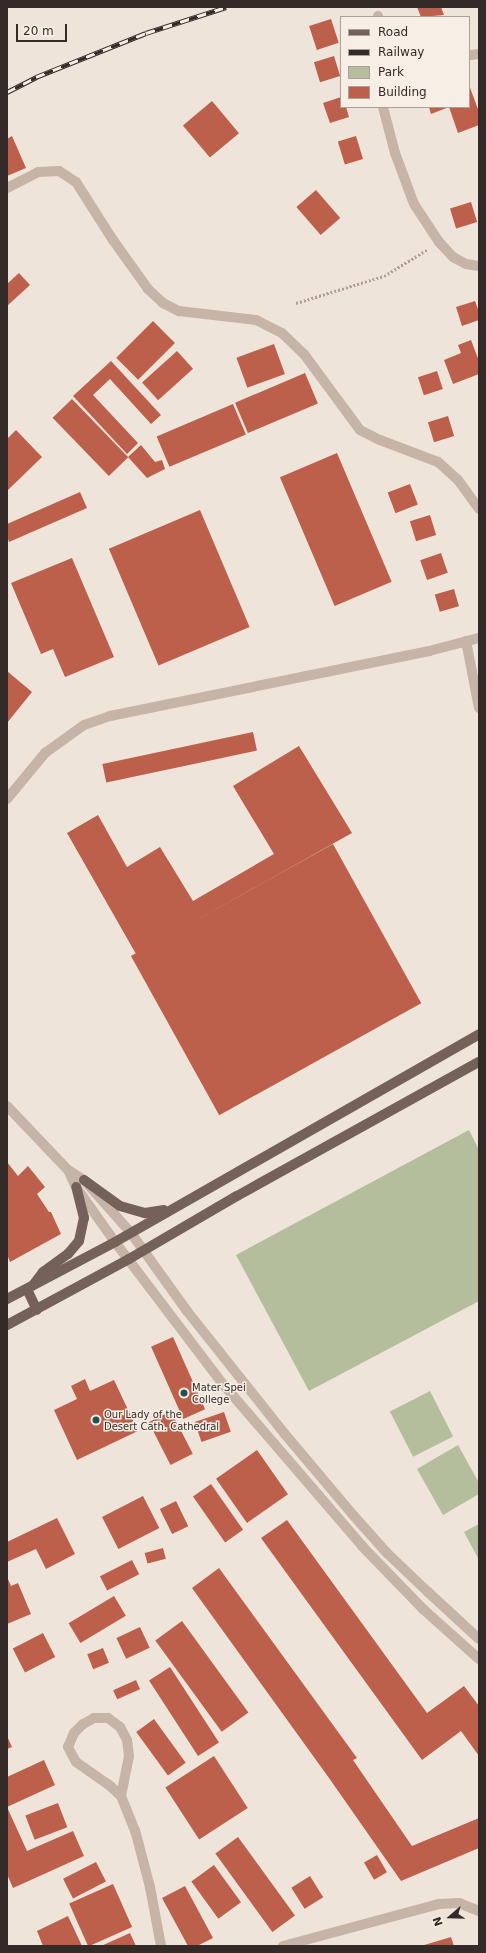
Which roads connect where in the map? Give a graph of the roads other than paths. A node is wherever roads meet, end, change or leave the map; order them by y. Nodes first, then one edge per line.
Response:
1 (383, 108) edge
2 (7, 188) edge
3 (479, 266) edge
4 (479, 509) edge
5 (479, 638) edge
6 (466, 641) junction
7 (479, 708) edge
8 (7, 799) edge
9 (479, 1034) edge
10 (479, 1062) edge
11 (7, 1106) edge
12 (68, 1170) junction
13 (84, 1180) junction
14 (76, 1187) junction
15 (170, 1210) junction
16 (131, 1233) junction
17 (115, 1242) junction
18 (144, 1250) junction
19 (130, 1259) junction
20 (29, 1288) junction
21 (7, 1299) edge
22 (38, 1310) junction
23 (7, 1325) edge
24 (479, 1639) edge
25 (479, 1659) edge
26 (121, 1796) junction
27 (479, 1911) edge
28 (161, 1946) edge
29 (283, 1946) edge

1 - 3 street
2 - 4 street
5 - 6 street
6 - 7 street
6 - 8 street
9 - 15 main road
10 - 18 main road
11 - 12 street
12 - 13 street
12 - 14 street
13 - 15 main road
13 - 16 street
14 - 17 street
14 - 20 main road
15 - 16 main road
16 - 17 main road
16 - 18 street
17 - 19 street
17 - 20 main road
18 - 19 main road
18 - 24 street
19 - 22 main road
19 - 25 street
20 - 21 main road
20 - 22 main road
22 - 23 main road
26 - 26 street
26 - 28 street
27 - 29 street

